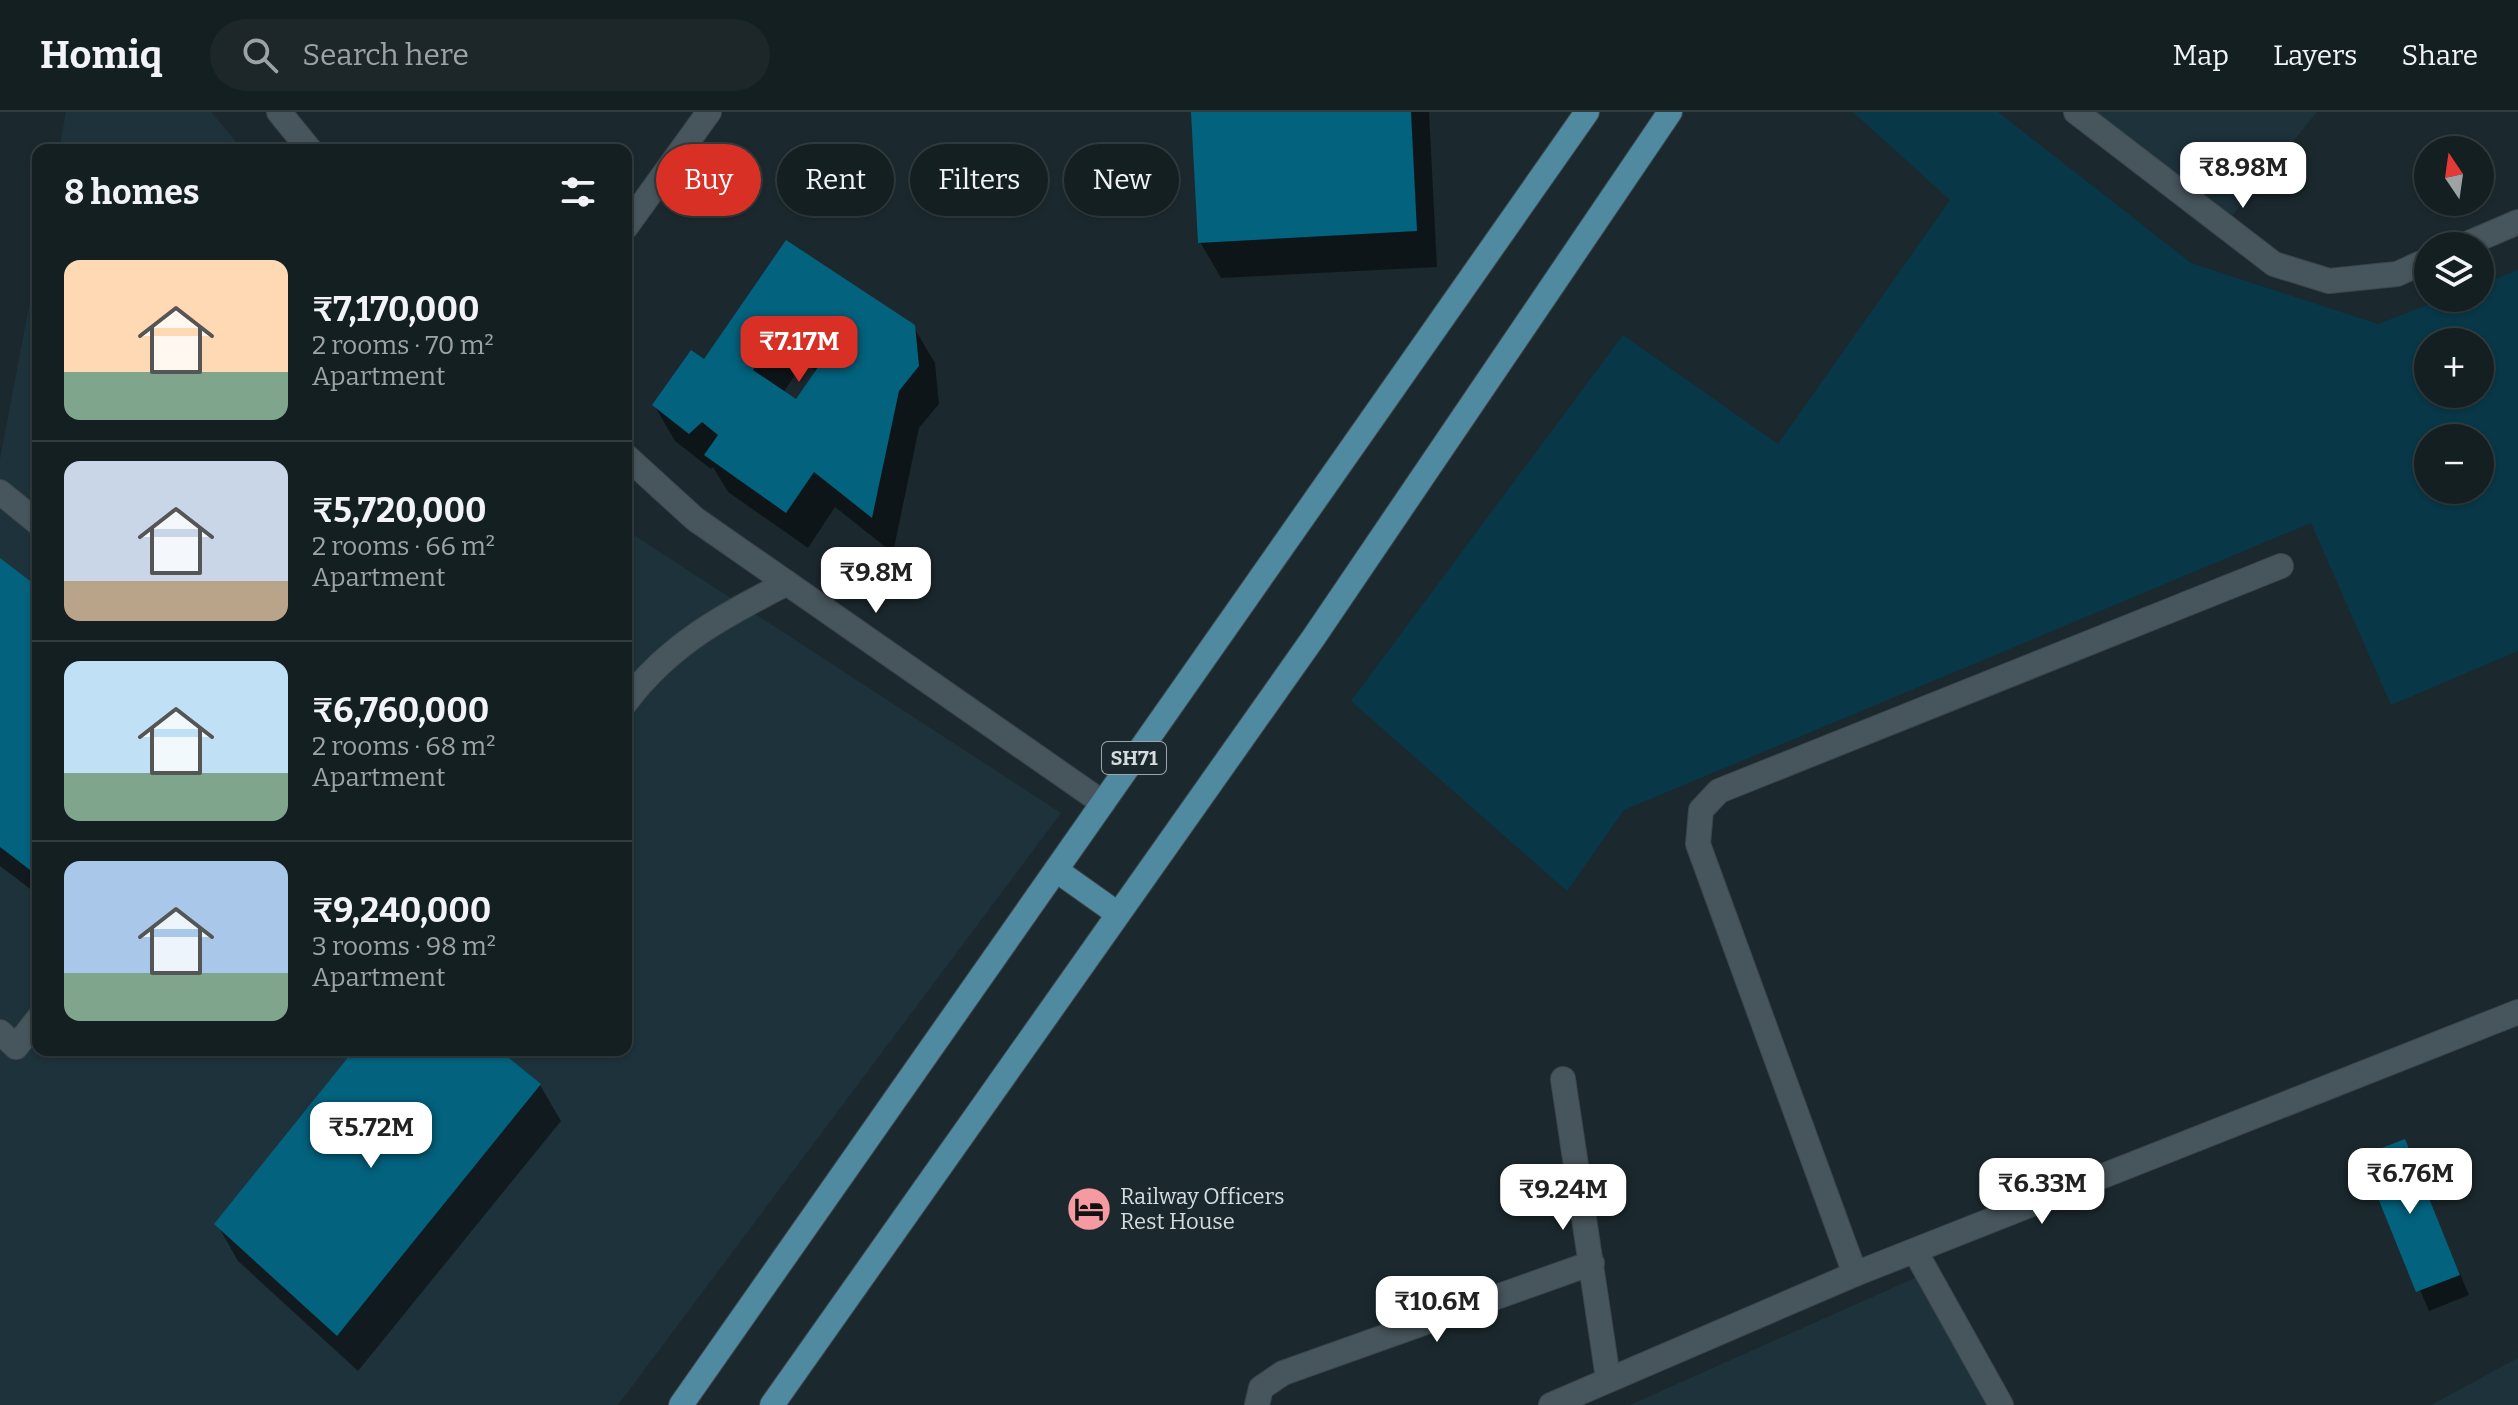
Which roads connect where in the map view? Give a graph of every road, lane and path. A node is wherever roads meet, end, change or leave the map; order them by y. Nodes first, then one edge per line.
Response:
1 (279, 112) edge
2 (709, 112) edge
3 (1587, 112) edge
4 (1670, 112) edge
5 (2076, 112) edge
6 (305, 144) edge
7 (632, 219) edge
8 (2518, 222) edge
9 (2494, 232) edge
10 (2414, 266) edge
11 (632, 461) edge
12 (0, 492) edge
13 (32, 518) edge
14 (2281, 566) dead end
15 (787, 583) junction
16 (634, 674) edge
17 (1103, 803) junction
18 (1056, 870) junction
19 (1118, 914) junction
20 (2518, 1012) edge
21 (32, 1027) edge
22 (0, 1032) edge
23 (1563, 1079) dead end
24 (1915, 1251) junction
25 (1592, 1263) junction
26 (1855, 1274) junction
27 (1608, 1378) junction
28 (681, 1405) edge
29 (772, 1405) edge
30 (1257, 1405) edge
31 (1551, 1405) edge
32 (2001, 1405) edge

1 - 6 street
2 - 7 street
3 - 17 main road, SH71
4 - 19 main road
5 - 10 street
8 - 9 street
11 - 15 street
12 - 13 street
14 - 26 street
15 - 16 street
15 - 17 street
17 - 18 main road, SH71
18 - 19 main road
18 - 28 main road, SH71
19 - 29 main road
20 - 24 street
21 - 22 street
23 - 25 street
24 - 26 street
24 - 32 street
25 - 27 street
25 - 30 street
26 - 27 street
27 - 31 street

